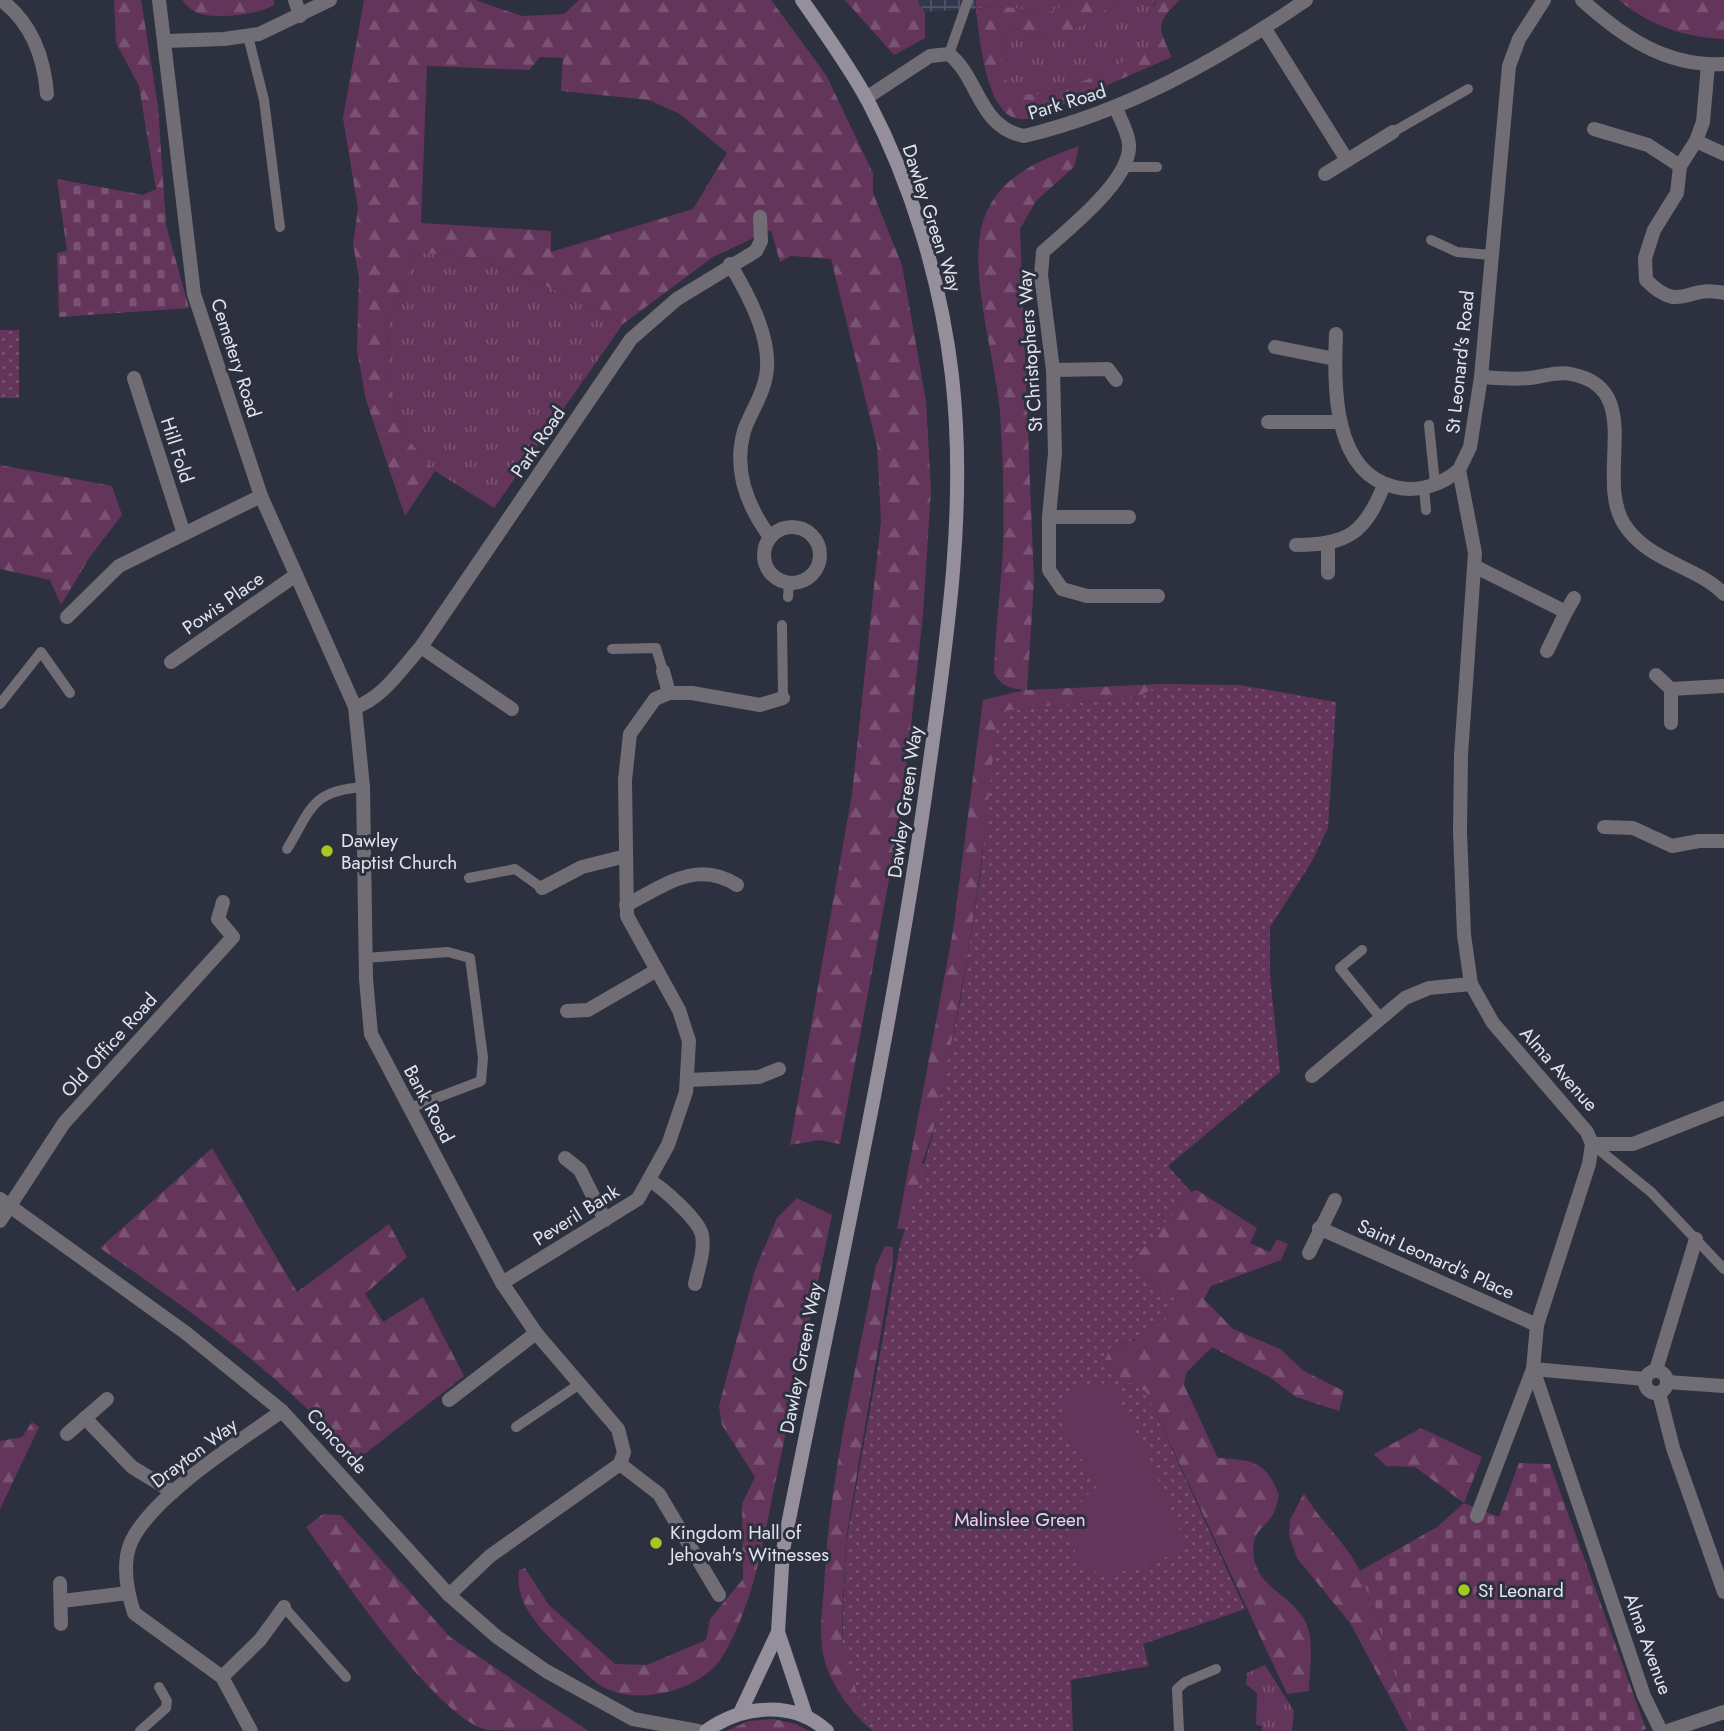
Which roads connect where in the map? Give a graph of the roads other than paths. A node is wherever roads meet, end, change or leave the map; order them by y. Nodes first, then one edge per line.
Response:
1 (1, 0) edge
2 (159, 0) edge
3 (295, 0) edge
4 (330, 0) edge
5 (802, 0) edge
6 (968, 0) edge
7 (1306, 0) edge
8 (1544, 0) edge
9 (1582, 0) edge
10 (300, 16) junction
11 (1265, 29) junction
12 (248, 36) junction
13 (166, 41) junction
14 (949, 54) junction
15 (1724, 64) edge
16 (1707, 65) junction
17 (1468, 89) dead end
18 (47, 94) dead end
19 (866, 98) junction
20 (1116, 108) junction
21 (1594, 129) dead end
22 (1393, 132) joint
23 (1696, 141) junction
24 (1724, 154) edge
25 (1347, 160) junction
26 (1680, 166) junction
27 (1124, 167) junction
28 (1157, 167) dead end
29 (1325, 174) dead end
30 (760, 217) dead end
31 (280, 228) dead end
32 (1431, 240) dead end
33 (1490, 254) junction
34 (730, 264) junction
35 (1724, 293) edge
36 (1336, 334) dead end
37 (1275, 347) dead end
38 (1335, 359) junction
39 (1053, 370) junction
40 (1480, 377) junction
41 (134, 378) dead end
42 (1116, 380) dead end
43 (1268, 422) dead end
44 (1340, 422) junction
45 (1429, 425) dead end
46 (1460, 470) junction
47 (1384, 485) junction
48 (1430, 485) junction
49 (261, 496) junction
50 (1426, 510) dead end
51 (1049, 517) junction
52 (1129, 517) dead end
53 (184, 534) junction
54 (770, 537) junction
55 (1328, 543) junction
56 (1296, 545) dead end
57 (1474, 566) junction
58 (1328, 573) dead end
59 (296, 575) junction
60 (1724, 594) edge
61 (1158, 596) dead end
62 (1574, 597) dead end
63 (1566, 612) junction
64 (66, 617) dead end
65 (782, 625) dead end
66 (421, 647) junction
67 (612, 649) dead end
68 (1546, 651) dead end
69 (171, 662) dead end
70 (663, 671) joint
71 (1656, 675) dead end
72 (1724, 686) edge
73 (1671, 689) junction
74 (669, 692) junction
75 (70, 693) dead end
76 (783, 698) joint
77 (0, 704) edge
78 (355, 707) junction
79 (512, 709) dead end
80 (1671, 723) dead end
81 (363, 788) junction
82 (1604, 827) dead end
83 (1724, 841) edge
84 (287, 849) dead end
85 (626, 856) junction
86 (469, 878) dead end
87 (737, 885) dead end
88 (542, 888) joint
89 (223, 902) dead end
90 (626, 905) junction
91 (1362, 950) dead end
92 (365, 958) junction
93 (657, 970) junction
94 (1471, 984) junction
95 (567, 1011) dead end
96 (1380, 1017) junction
97 (779, 1069) dead end
98 (1312, 1076) dead end
99 (687, 1080) junction
100 (410, 1108) junction
101 (1724, 1108) edge
102 (1592, 1144) junction
103 (565, 1158) dead end
104 (649, 1180) junction
105 (1335, 1200) dead end
106 (6, 1203) edge
107 (605, 1220) junction
108 (0, 1221) edge
109 (1319, 1228) junction
110 (1696, 1239) junction
111 (1309, 1253) dead end
112 (1724, 1269) edge
113 (502, 1283) junction
114 (695, 1284) dead end
115 (1537, 1325) junction
116 (536, 1333) junction
117 (1533, 1369) junction
118 (1650, 1375) junction
119 (582, 1383) junction
120 (1724, 1386) edge
121 (1663, 1387) junction
122 (107, 1399) dead end
123 (449, 1400) dead end
124 (282, 1411) junction
125 (85, 1418) junction
126 (516, 1427) dead end
127 (67, 1434) dead end
128 (620, 1464) junction
129 (173, 1492) junction
130 (1478, 1517) dead end
131 (60, 1583) dead end
132 (1724, 1592) edge
133 (128, 1593) junction
134 (449, 1595) junction
135 (719, 1595) dead end
136 (62, 1601) junction
137 (284, 1607) joint
138 (61, 1624) dead end
139 (778, 1632) junction
140 (1216, 1669) dead end
141 (346, 1676) dead end
142 (222, 1677) junction
143 (159, 1687) dead end
144 (1724, 1712) edge
145 (740, 1713) junction
146 (806, 1716) junction
147 (633, 1719) junction
148 (140, 1731) edge
149 (251, 1731) edge
150 (643, 1731) edge
151 (698, 1731) edge
152 (706, 1731) edge
153 (827, 1731) edge
154 (1179, 1731) edge
155 (1661, 1731) edge
156 (1668, 1731) edge

1 - 18 street
2 - 13 street, Cemetery Road
3 - 10 street
4 - 10 street
5 - 19 main road, Dawley Green Way
6 - 14 lane
7 - 11 street, Park Road
8 - 33 street, St Leonard's Road
9 - 16 street
10 - 12 street
11 - 20 street, Park Road
11 - 25 street
12 - 13 street
12 - 31 lane
13 - 49 street, Cemetery Road
14 - 19 street
14 - 20 street, Park Road
15 - 16 street
16 - 23 street
17 - 22 lane
19 - 139 main road, Dawley Green Way
20 - 27 street
21 - 26 street
22 - 25 street
23 - 24 street
23 - 26 street
25 - 29 street
26 - 35 street
27 - 28 lane
27 - 39 street, St Christophers Way
30 - 34 street, Park Road
32 - 33 lane
33 - 40 street, St Leonard's Road
34 - 54 street
34 - 66 street, Park Road
36 - 38 street
37 - 38 street
38 - 44 street
39 - 42 street
39 - 51 street, St Christophers Way
40 - 46 street, St Leonard's Road
40 - 60 street
41 - 53 street, Hill Fold
43 - 44 street
44 - 47 street
45 - 48 lane
46 - 48 street
46 - 57 street, St Leonard's Road
47 - 48 street
47 - 55 street
48 - 50 lane
49 - 53 street
49 - 59 street, Cemetery Road
51 - 52 street
51 - 61 street, St Christophers Way
53 - 64 street
54 - 54 street
55 - 56 street
55 - 58 street
57 - 63 street
57 - 94 street, St Leonard's Road
59 - 69 street, Powis Place
59 - 78 street, Cemetery Road
62 - 63 street
63 - 68 street
65 - 76 lane
66 - 78 street, Park Road
66 - 79 street
67 - 70 lane
70 - 74 street
71 - 73 street
72 - 73 street
73 - 80 street
74 - 76 street
74 - 85 street, Peveril Bank
75 - 77 lane
78 - 81 street, Bank Road
81 - 84 lane
81 - 92 street, Bank Road
82 - 83 street
85 - 88 street
85 - 90 street, Peveril Bank
86 - 88 lane
87 - 90 street
89 - 106 street, Old Office Road
90 - 93 street, Peveril Bank
91 - 96 lane
92 - 100 street, Bank Road
92 - 100 lane
93 - 95 street
93 - 99 street, Peveril Bank
94 - 96 street
94 - 102 street, Alma Avenue
96 - 98 street
97 - 99 street
99 - 104 street, Peveril Bank
100 - 113 street, Bank Road
101 - 102 street
102 - 110 lane
102 - 115 street, Alma Avenue
103 - 107 street
104 - 107 street, Peveril Bank
104 - 114 street
105 - 109 street
106 - 108 street, Old Office Road
106 - 124 street, Concorde
107 - 113 street, Peveril Bank
109 - 111 street
109 - 115 street, Saint Leonard's Place
110 - 112 lane
110 - 118 street
113 - 116 street, Bank Road
115 - 117 street, Alma Avenue
116 - 119 street, Bank Road
116 - 123 street
117 - 118 street
117 - 130 street, Alma Avenue
117 - 155 street, Alma Avenue
118 - 121 street
118 - 121 street
119 - 126 lane
119 - 128 street, Bank Road
120 - 121 street
121 - 132 street
122 - 125 street
124 - 129 street, Drayton Way
124 - 134 street, Concorde
125 - 127 street
125 - 129 street
128 - 134 street
128 - 135 street
129 - 133 street, Drayton Way
131 - 136 street
133 - 136 street
133 - 142 street
134 - 147 street, Concorde
136 - 138 street
137 - 141 lane
137 - 142 street
139 - 145 main road, Dawley Green Way
139 - 146 main road, Dawley Green Way
140 - 154 lane
142 - 149 street
143 - 148 lane
144 - 156 street
145 - 146 main road
145 - 152 main road
146 - 153 main road
147 - 150 street, Concorde
147 - 151 street, Concorde

